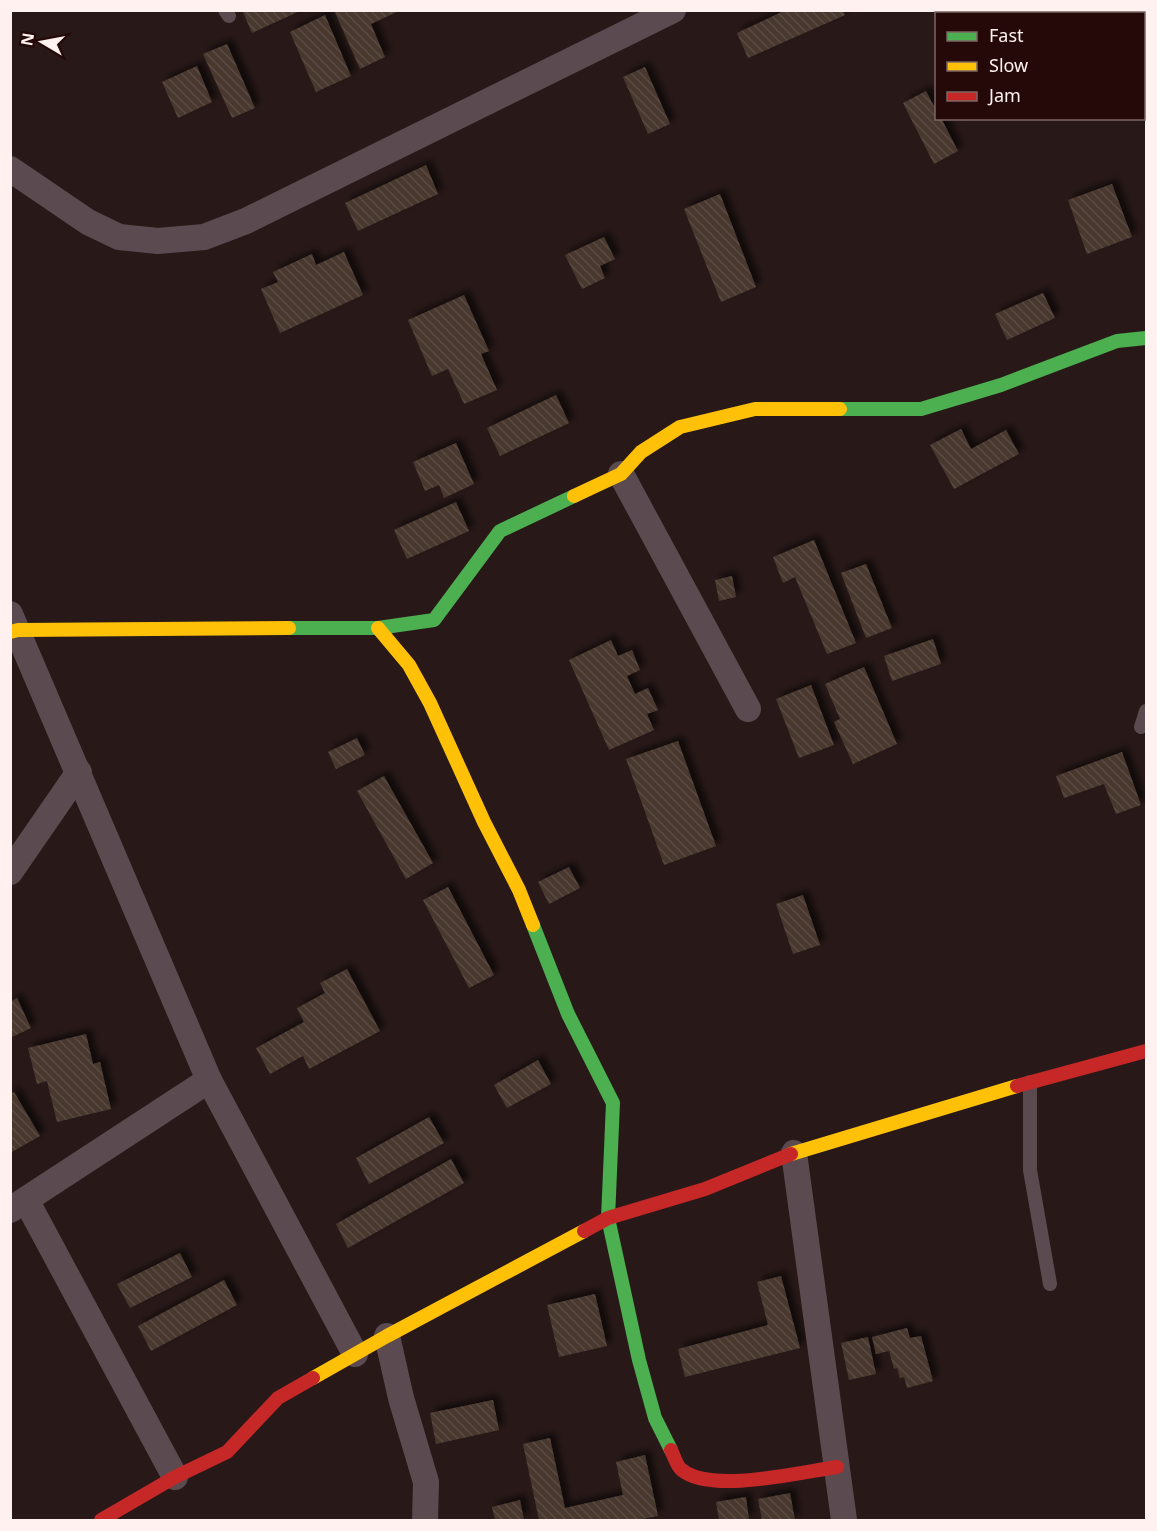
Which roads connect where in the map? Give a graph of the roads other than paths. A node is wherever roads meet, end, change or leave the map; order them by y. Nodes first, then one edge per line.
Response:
1 (673, 10) edge
2 (10, 170) edge
3 (1146, 338) edge
4 (621, 474) junction
5 (13, 625) edge
6 (378, 628) junction
7 (748, 709) dead end
8 (1146, 711) edge
9 (1141, 727) dead end
10 (79, 772) junction
11 (10, 872) edge
12 (1146, 1051) edge
13 (209, 1080) junction
14 (1030, 1082) junction
15 (794, 1153) junction
16 (18, 1205) edge
17 (608, 1218) junction
18 (1050, 1284) dead end
19 (387, 1336) junction
20 (355, 1354) junction
21 (837, 1467) junction
22 (176, 1477) junction
23 (101, 1521) edge
24 (425, 1521) edge
25 (844, 1521) edge

1 - 2 street
3 - 4 street
4 - 6 street
4 - 7 street
5 - 6 street
5 - 10 street
6 - 17 street
8 - 9 lane
10 - 11 street
10 - 13 street
12 - 14 street
13 - 16 street
13 - 20 street
14 - 15 street
14 - 18 lane
15 - 17 street
15 - 21 street
16 - 22 street
17 - 19 street
17 - 21 street
19 - 20 street
19 - 24 street
20 - 22 street
21 - 25 street
22 - 23 street

